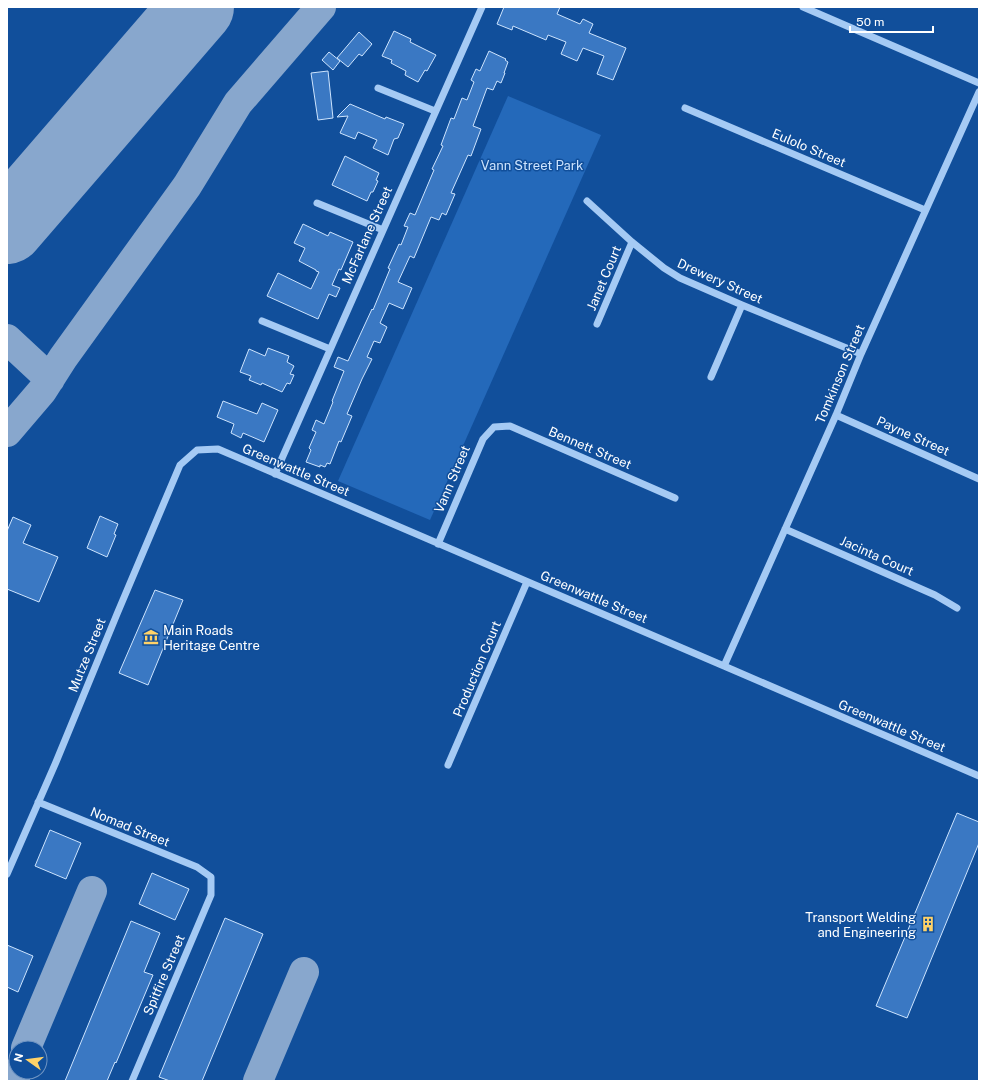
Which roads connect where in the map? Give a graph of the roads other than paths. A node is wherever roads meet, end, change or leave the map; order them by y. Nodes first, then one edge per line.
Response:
1 (482, 7) edge
2 (804, 7) edge
3 (979, 83) edge
4 (378, 88) dead end
5 (979, 92) edge
6 (685, 108) dead end
7 (435, 112) junction
8 (587, 201) dead end
9 (317, 203) dead end
10 (925, 210) junction
11 (383, 230) junction
12 (632, 242) junction
13 (742, 305) junction
14 (262, 321) dead end
15 (597, 324) dead end
16 (330, 349) junction
17 (861, 354) junction
18 (711, 377) dead end
19 (836, 415) junction
20 (494, 427) joint
21 (197, 450) joint
22 (275, 474) junction
23 (979, 479) edge
24 (675, 498) dead end
25 (785, 529) junction
26 (438, 544) junction
27 (527, 582) junction
28 (957, 608) dead end
29 (724, 666) junction
30 (448, 765) dead end
31 (979, 776) edge
32 (38, 802) junction
33 (7, 874) edge
34 (212, 877) joint
35 (132, 1081) edge

1 - 7 street, McFarlane Street
2 - 3 street
4 - 7 street
5 - 10 street, Tomkinson Street
6 - 10 street, Eulolo Street
7 - 11 street, McFarlane Street
8 - 12 street, Drewery Street
9 - 11 street
10 - 17 street, Tomkinson Street
11 - 16 street, McFarlane Street
12 - 13 street, Drewery Street
12 - 15 street, Janet Court
13 - 17 street, Drewery Street
13 - 18 street
14 - 16 street
16 - 22 street, McFarlane Street
17 - 19 street, Tomkinson Street
19 - 23 street, Payne Street
19 - 25 street, Tomkinson Street
20 - 24 street, Bennett Street
20 - 26 street, Vann Street
21 - 22 street, Greenwattle Street
21 - 32 street, Mutze Street
22 - 26 street, Greenwattle Street
25 - 28 street, Jacinta Court
25 - 29 street, Tomkinson Street
26 - 27 street, Greenwattle Street
27 - 29 street, Greenwattle Street
27 - 30 street, Production Court
29 - 31 street, Greenwattle Street
32 - 33 street, Mutze Street
32 - 34 street, Nomad Street
34 - 35 street, Spitfire Street

